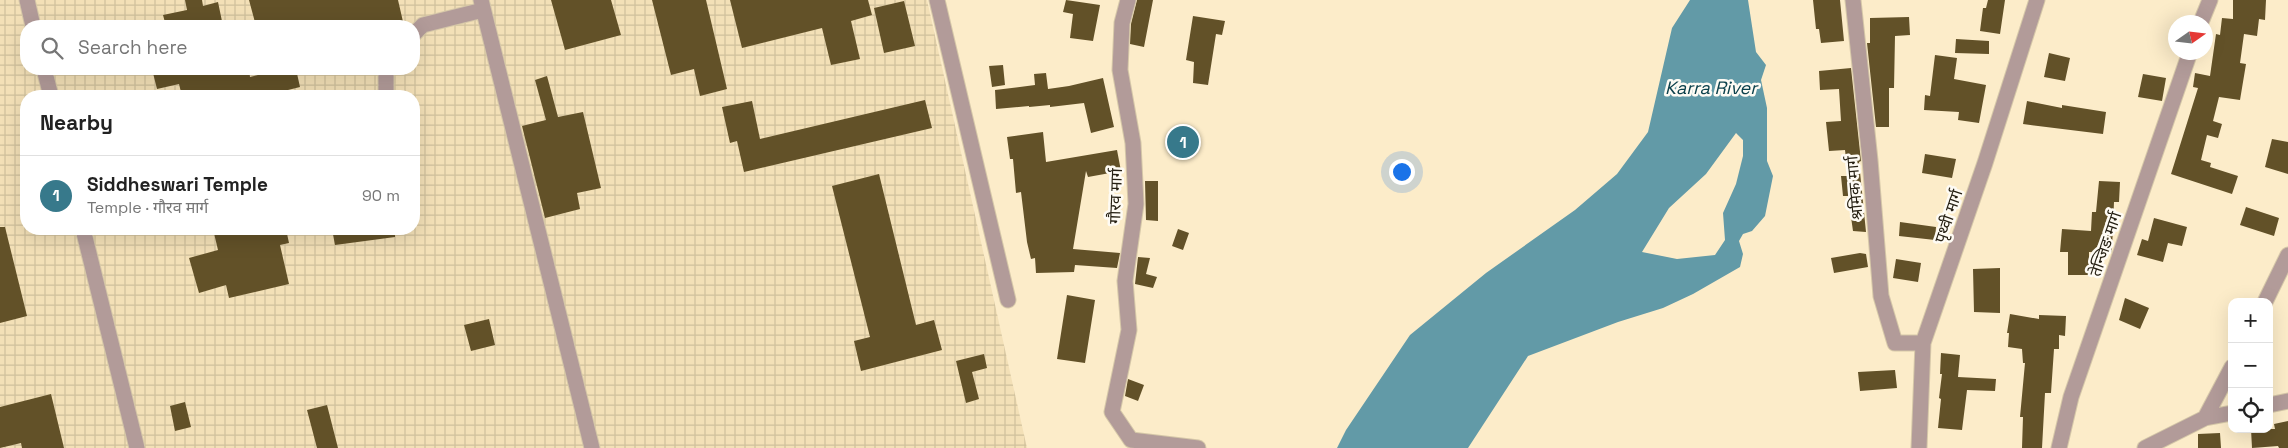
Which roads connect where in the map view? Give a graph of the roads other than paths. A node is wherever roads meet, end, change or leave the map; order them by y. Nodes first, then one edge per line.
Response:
1 (27, 0) edge
2 (937, 0) edge
3 (1128, 0) edge
4 (1853, 0) edge
5 (2037, 0) edge
6 (2210, 0) edge
7 (482, 5) edge
8 (2204, 15) edge
9 (32, 20) edge
10 (420, 28) edge
11 (2187, 60) edge
12 (45, 75) edge
13 (386, 75) edge
14 (49, 90) edge
15 (386, 90) edge
16 (84, 235) edge
17 (2288, 255) edge
18 (2267, 298) edge
19 (1008, 300) dead end
20 (1923, 343) junction
21 (2228, 374) edge
22 (2288, 401) edge
23 (2273, 404) edge
24 (2228, 414) edge
25 (2206, 418) junction
26 (137, 448) edge
27 (592, 448) edge
28 (1198, 448) edge
29 (1919, 448) edge
30 (2059, 448) edge
31 (2145, 448) edge

1 - 9 street
2 - 19 street
3 - 28 street, गौरव मार्ग
4 - 20 street, श्रमिक मार्ग
5 - 20 street, पृथ्वी मार्ग
6 - 8 street
7 - 10 street
7 - 27 street
11 - 30 street, तेन्जिङ मार्ग
12 - 14 street
13 - 15 street
16 - 26 street
17 - 18 street
20 - 29 street, पृथ्वी मार्ग
21 - 25 street
22 - 23 street
24 - 25 street
25 - 31 street

